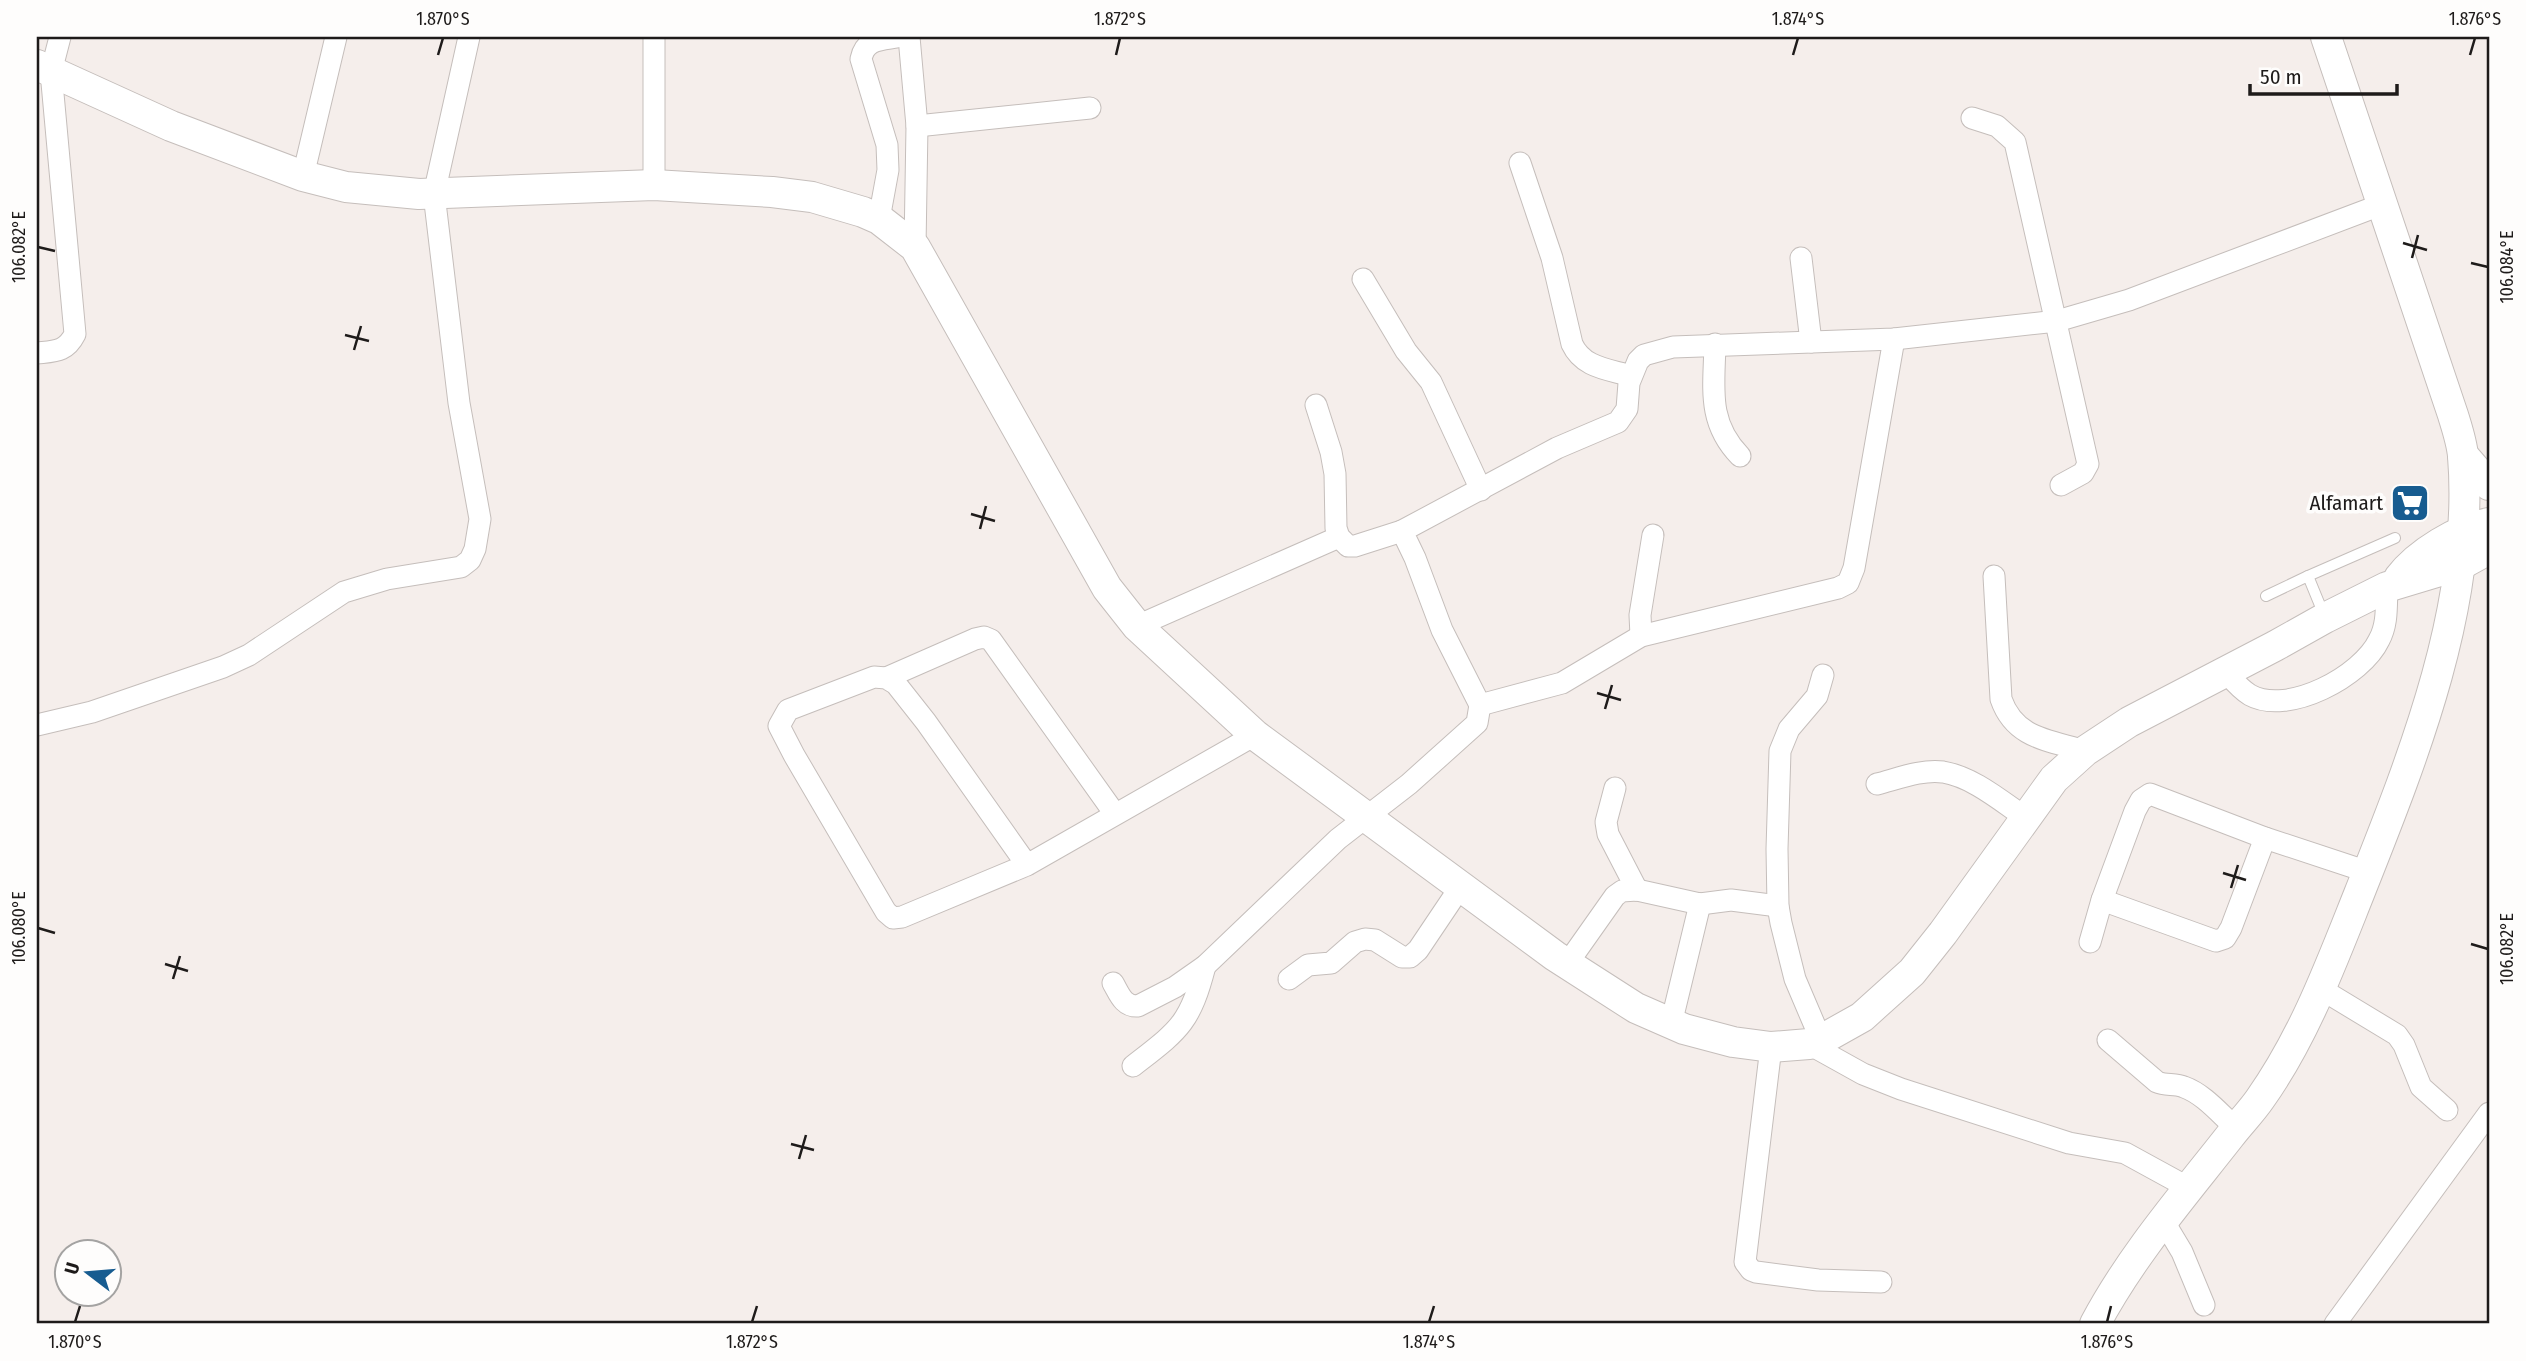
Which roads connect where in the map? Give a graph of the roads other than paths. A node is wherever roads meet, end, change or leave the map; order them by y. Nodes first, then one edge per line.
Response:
1 (60, 37) edge
2 (335, 37) edge
3 (468, 37) edge
4 (654, 37) edge
5 (897, 37) edge
6 (909, 37) edge
7 (2326, 37) edge
8 (44, 69) edge
9 (1090, 108) dead end
10 (1972, 118) dead end
11 (917, 126) junction
12 (1520, 163) dead end
13 (303, 176) junction
14 (654, 185) junction
15 (434, 194) junction
16 (2383, 204) junction
17 (879, 219) junction
18 (915, 247) junction
19 (1801, 258) dead end
20 (1363, 279) dead end
21 (2057, 321) junction
22 (1894, 339) junction
23 (1811, 342) junction
24 (1715, 344) junction
25 (37, 354) edge
26 (1631, 376) junction
27 (1316, 405) dead end
28 (2463, 455) junction
29 (1740, 456) dead end
30 (2061, 485) dead end
31 (2489, 485) edge
32 (1481, 489) junction
33 (2476, 526) edge
34 (1402, 531) junction
35 (1653, 535) dead end
36 (1339, 537) junction
37 (2395, 538) dead end
38 (2489, 549) edge
39 (2460, 565) junction
40 (1994, 576) dead end
41 (2308, 576) junction
42 (2390, 586) junction
43 (2266, 596) dead end
44 (2325, 618) junction
45 (1137, 626) junction
46 (1641, 636) junction
47 (2226, 672) junction
48 (1823, 675) dead end
49 (886, 678) junction
50 (1480, 705) junction
51 (37, 725) edge
52 (1255, 734) junction
53 (2085, 751) junction
54 (1877, 784) dead end
55 (1615, 788) dead end
56 (1115, 814) junction
57 (1367, 817) junction
58 (2026, 818) junction
59 (2265, 838) junction
60 (1027, 865) junction
61 (2368, 872) junction
62 (1461, 886) junction
63 (1637, 890) junction
64 (2102, 900) junction
65 (1700, 904) junction
66 (1778, 906) junction
67 (2090, 942) dead end
68 (1567, 964) junction
69 (1205, 966) junction
70 (1289, 979) dead end
71 (1113, 983) dead end
72 (2321, 989) junction
73 (1671, 1024) junction
74 (2108, 1040) dead end
75 (1815, 1042) junction
76 (1771, 1046) junction
77 (1133, 1066) dead end
78 (2447, 1110) dead end
79 (2489, 1113) edge
80 (2236, 1129) junction
81 (2189, 1188) junction
82 (2164, 1222) junction
83 (1881, 1282) dead end
84 (2204, 1305) dead end
85 (2095, 1324) edge
86 (2335, 1324) edge

1 - 8 street
2 - 13 street
3 - 15 street
4 - 14 street
5 - 17 street
6 - 11 street
7 - 16 main road
8 - 13 main road
8 - 25 street
9 - 11 street
10 - 21 street
11 - 18 street
12 - 26 street
13 - 15 main road
14 - 15 main road
14 - 17 main road
15 - 51 street
16 - 21 street
16 - 28 main road
17 - 18 main road
18 - 45 main road
19 - 23 street
20 - 32 street
21 - 22 street
21 - 30 street
22 - 23 street
22 - 46 street
23 - 24 street
24 - 26 street
24 - 29 street
26 - 32 street
27 - 36 street
28 - 31 main road
28 - 33 main road
32 - 34 street
33 - 39 main road
33 - 42 main road
34 - 36 street
34 - 50 street
35 - 46 street
36 - 45 street
37 - 41 lane
38 - 39 main road
39 - 42 main road
39 - 61 main road
40 - 53 street
41 - 43 lane
41 - 44 lane
42 - 44 main road
42 - 47 street
44 - 47 main road
45 - 52 main road
46 - 50 street
47 - 53 main road
48 - 66 street
49 - 56 street
49 - 60 street
49 - 60 street
50 - 57 street
52 - 56 street
52 - 57 main road
53 - 58 main road
54 - 58 street
55 - 63 street
56 - 60 street
57 - 62 main road
57 - 69 street
58 - 75 main road
59 - 61 street
59 - 64 street
59 - 64 street
61 - 72 main road
62 - 68 main road
62 - 70 street
63 - 65 street
63 - 68 street
64 - 67 street
65 - 66 street
65 - 73 street
66 - 75 street
68 - 73 main road
69 - 71 street
69 - 77 street
72 - 78 street
72 - 80 main road
73 - 76 main road
74 - 80 street
75 - 76 main road
75 - 81 street
76 - 83 street
79 - 86 street
80 - 81 main road
81 - 82 main road
82 - 84 street
82 - 85 main road

